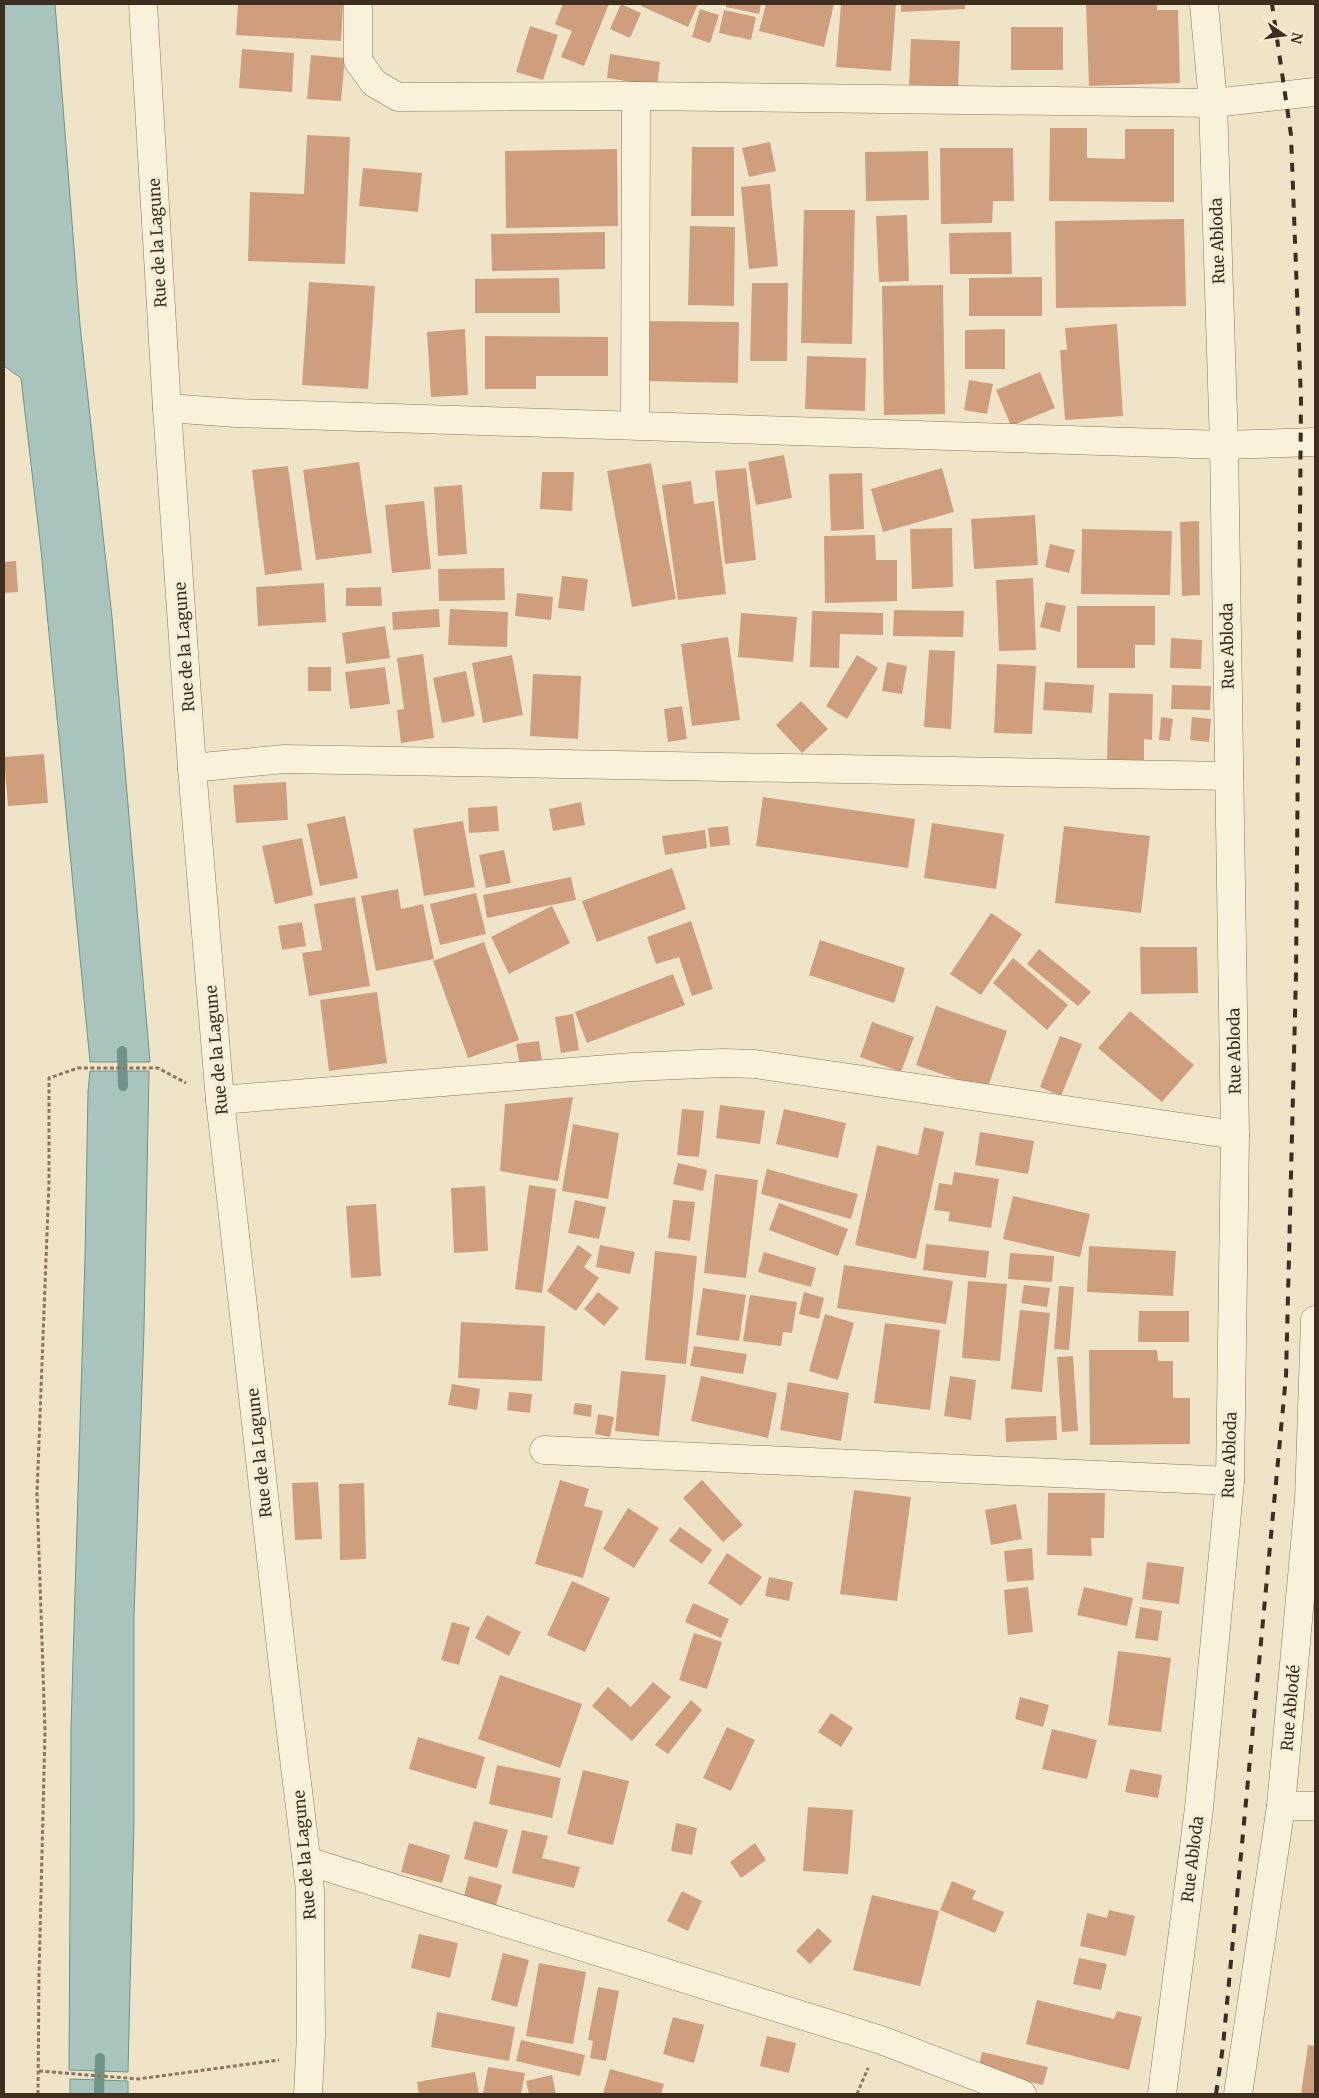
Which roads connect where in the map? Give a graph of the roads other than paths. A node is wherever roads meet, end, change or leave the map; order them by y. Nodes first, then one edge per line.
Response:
1 (143, 4) edge
2 (358, 4) edge
3 (1204, 4) edge
4 (1315, 92) edge
5 (636, 96) junction
6 (1213, 103) junction
7 (167, 408) junction
8 (635, 425) junction
9 (1315, 442) edge
10 (1224, 445) junction
11 (192, 768) junction
12 (1229, 776) junction
13 (220, 1100) junction
14 (1236, 1135) junction
15 (1315, 1320) edge
16 (544, 1450) dead end
17 (1230, 1481) junction
18 (1312, 1500) edge
19 (1281, 1806) junction
20 (1315, 1806) edge
21 (307, 1861) junction
22 (308, 2094) edge
23 (1022, 2094) edge
24 (1162, 2094) edge
25 (1238, 2094) edge

1 - 7 street, Rue de la Lagune
2 - 5 street
3 - 6 street, Rue Abloda
4 - 6 street
5 - 6 street
5 - 8 street
6 - 10 street, Rue Abloda
7 - 8 street
7 - 11 street, Rue de la Lagune
8 - 10 street
9 - 10 street
10 - 12 street, Rue Abloda
11 - 12 street
11 - 13 street, Rue de la Lagune
12 - 14 street, Rue Abloda
13 - 14 street
13 - 21 street, Rue de la Lagune
14 - 17 street, Rue Abloda
15 - 18 street, Rue Ablodé
16 - 17 street
17 - 24 street, Rue Abloda
18 - 19 street, Rue Ablodé
19 - 20 street
19 - 25 street, Rue Ablodé
21 - 22 street, Rue de la Lagune
21 - 23 street

